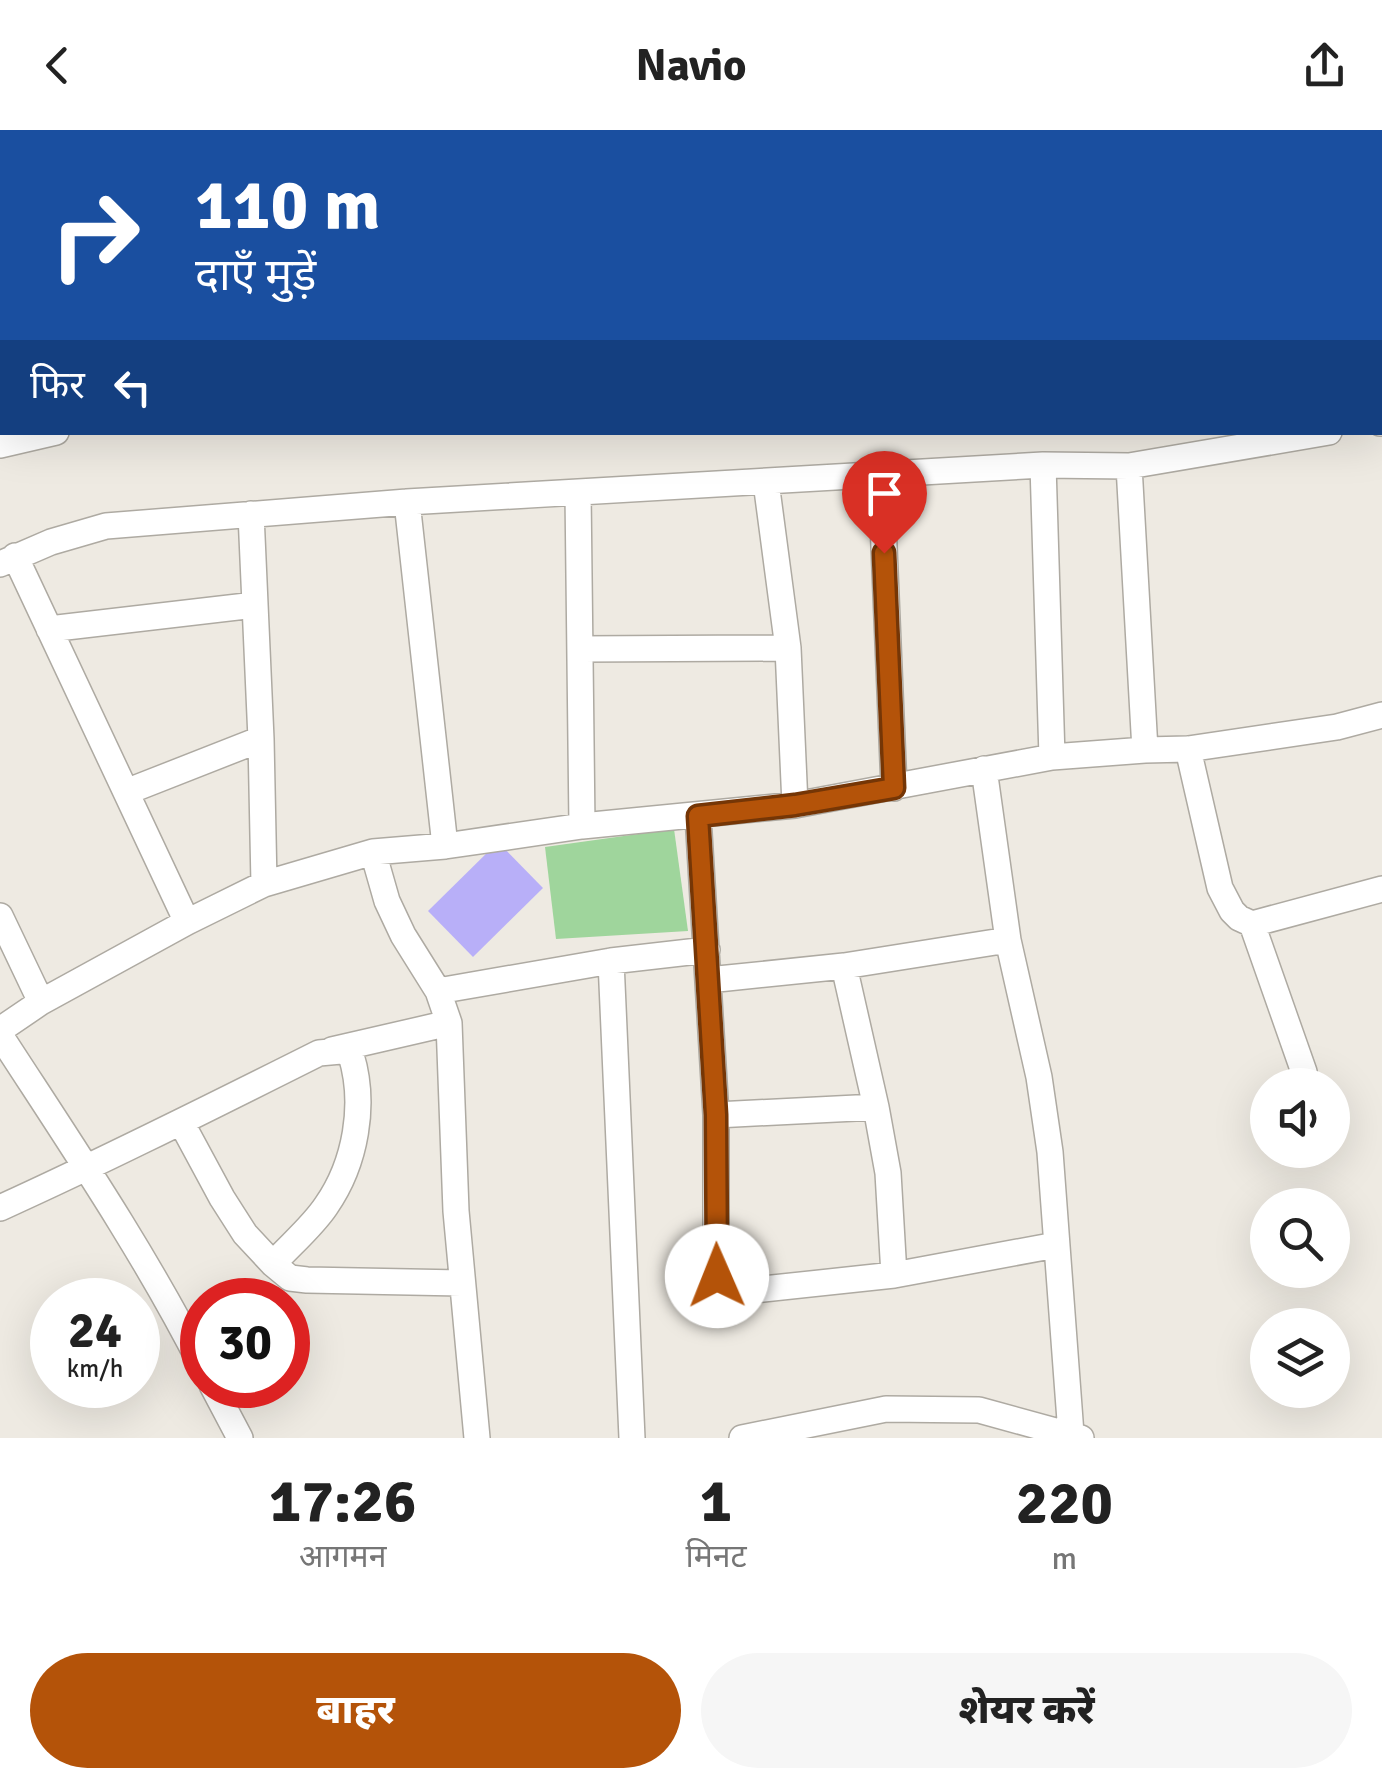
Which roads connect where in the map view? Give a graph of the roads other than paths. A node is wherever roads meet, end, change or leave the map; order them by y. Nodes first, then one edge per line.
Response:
1 (43, 435) edge
2 (1311, 435) edge
3 (0, 445) edge
4 (1043, 465) junction
5 (1129, 466) junction
6 (882, 474) junction
7 (766, 482) junction
8 (578, 492) junction
9 (406, 502) junction
10 (251, 514) junction
11 (7, 560) edge
12 (255, 605) junction
13 (50, 629) junction
14 (788, 648) junction
15 (582, 649) junction
16 (1382, 715) edge
17 (261, 739) junction
18 (1188, 749) junction
19 (1145, 750) junction
20 (1052, 757) junction
21 (984, 769) junction
22 (894, 788) junction
23 (126, 792) junction
24 (795, 805) junction
25 (698, 816) junction
26 (582, 826) junction
27 (445, 846) junction
28 (373, 852) junction
29 (264, 884) junction
30 (1382, 890) edge
31 (0, 916) edge
32 (187, 922) junction
33 (1252, 924) junction
34 (1008, 940) junction
35 (707, 950) junction
36 (611, 961) junction
37 (844, 966) junction
38 (708, 980) junction
39 (438, 991) junction
40 (41, 1002) junction
41 (449, 1023) junction
42 (0, 1032) edge
43 (331, 1051) junction
44 (1303, 1068) edge
45 (10, 1069) edge
46 (876, 1107) junction
47 (716, 1115) junction
48 (181, 1122) junction
49 (88, 1168) junction
50 (0, 1208) edge
51 (1056, 1245) junction
52 (273, 1264) junction
53 (894, 1276) junction
54 (461, 1283) junction
55 (180, 1323) edge
56 (224, 1408) edge
57 (817, 1430) edge
58 (1076, 1436) edge
59 (240, 1438) edge
60 (477, 1438) edge
61 (632, 1438) edge
62 (742, 1438) edge

1 - 3 street
2 - 5 street
4 - 5 street
4 - 6 street
4 - 20 street
5 - 19 street
6 - 7 street
6 - 22 street
7 - 8 street
7 - 14 street
8 - 9 street
8 - 15 street
9 - 10 street
9 - 27 street
10 - 11 street
10 - 12 street
11 - 13 street
12 - 13 street
12 - 17 street
13 - 23 street
14 - 15 street
14 - 24 street
15 - 26 street
16 - 18 street
17 - 23 street
17 - 29 street
18 - 19 street
18 - 33 street
19 - 20 street
20 - 21 street
21 - 22 street
21 - 34 street
22 - 24 street
23 - 32 street
24 - 25 street
25 - 26 street
25 - 35 street
26 - 27 street
27 - 28 street
28 - 29 street
28 - 39 street
29 - 32 street
30 - 33 street
31 - 40 street
32 - 40 street
33 - 44 street
34 - 37 street
34 - 51 street
35 - 36 street
35 - 38 street
36 - 39 street
36 - 61 street
37 - 38 street
37 - 46 street
38 - 47 street
39 - 41 street
40 - 42 street
41 - 43 street
41 - 54 street
42 - 45 street
43 - 48 street
43 - 52 street
45 - 49 street
46 - 47 street
46 - 53 street
47 - 53 street
48 - 49 street
48 - 52 street
49 - 50 street
49 - 55 street
51 - 53 street
51 - 58 street
52 - 54 street
54 - 60 street
56 - 59 street
57 - 58 street
57 - 62 street

